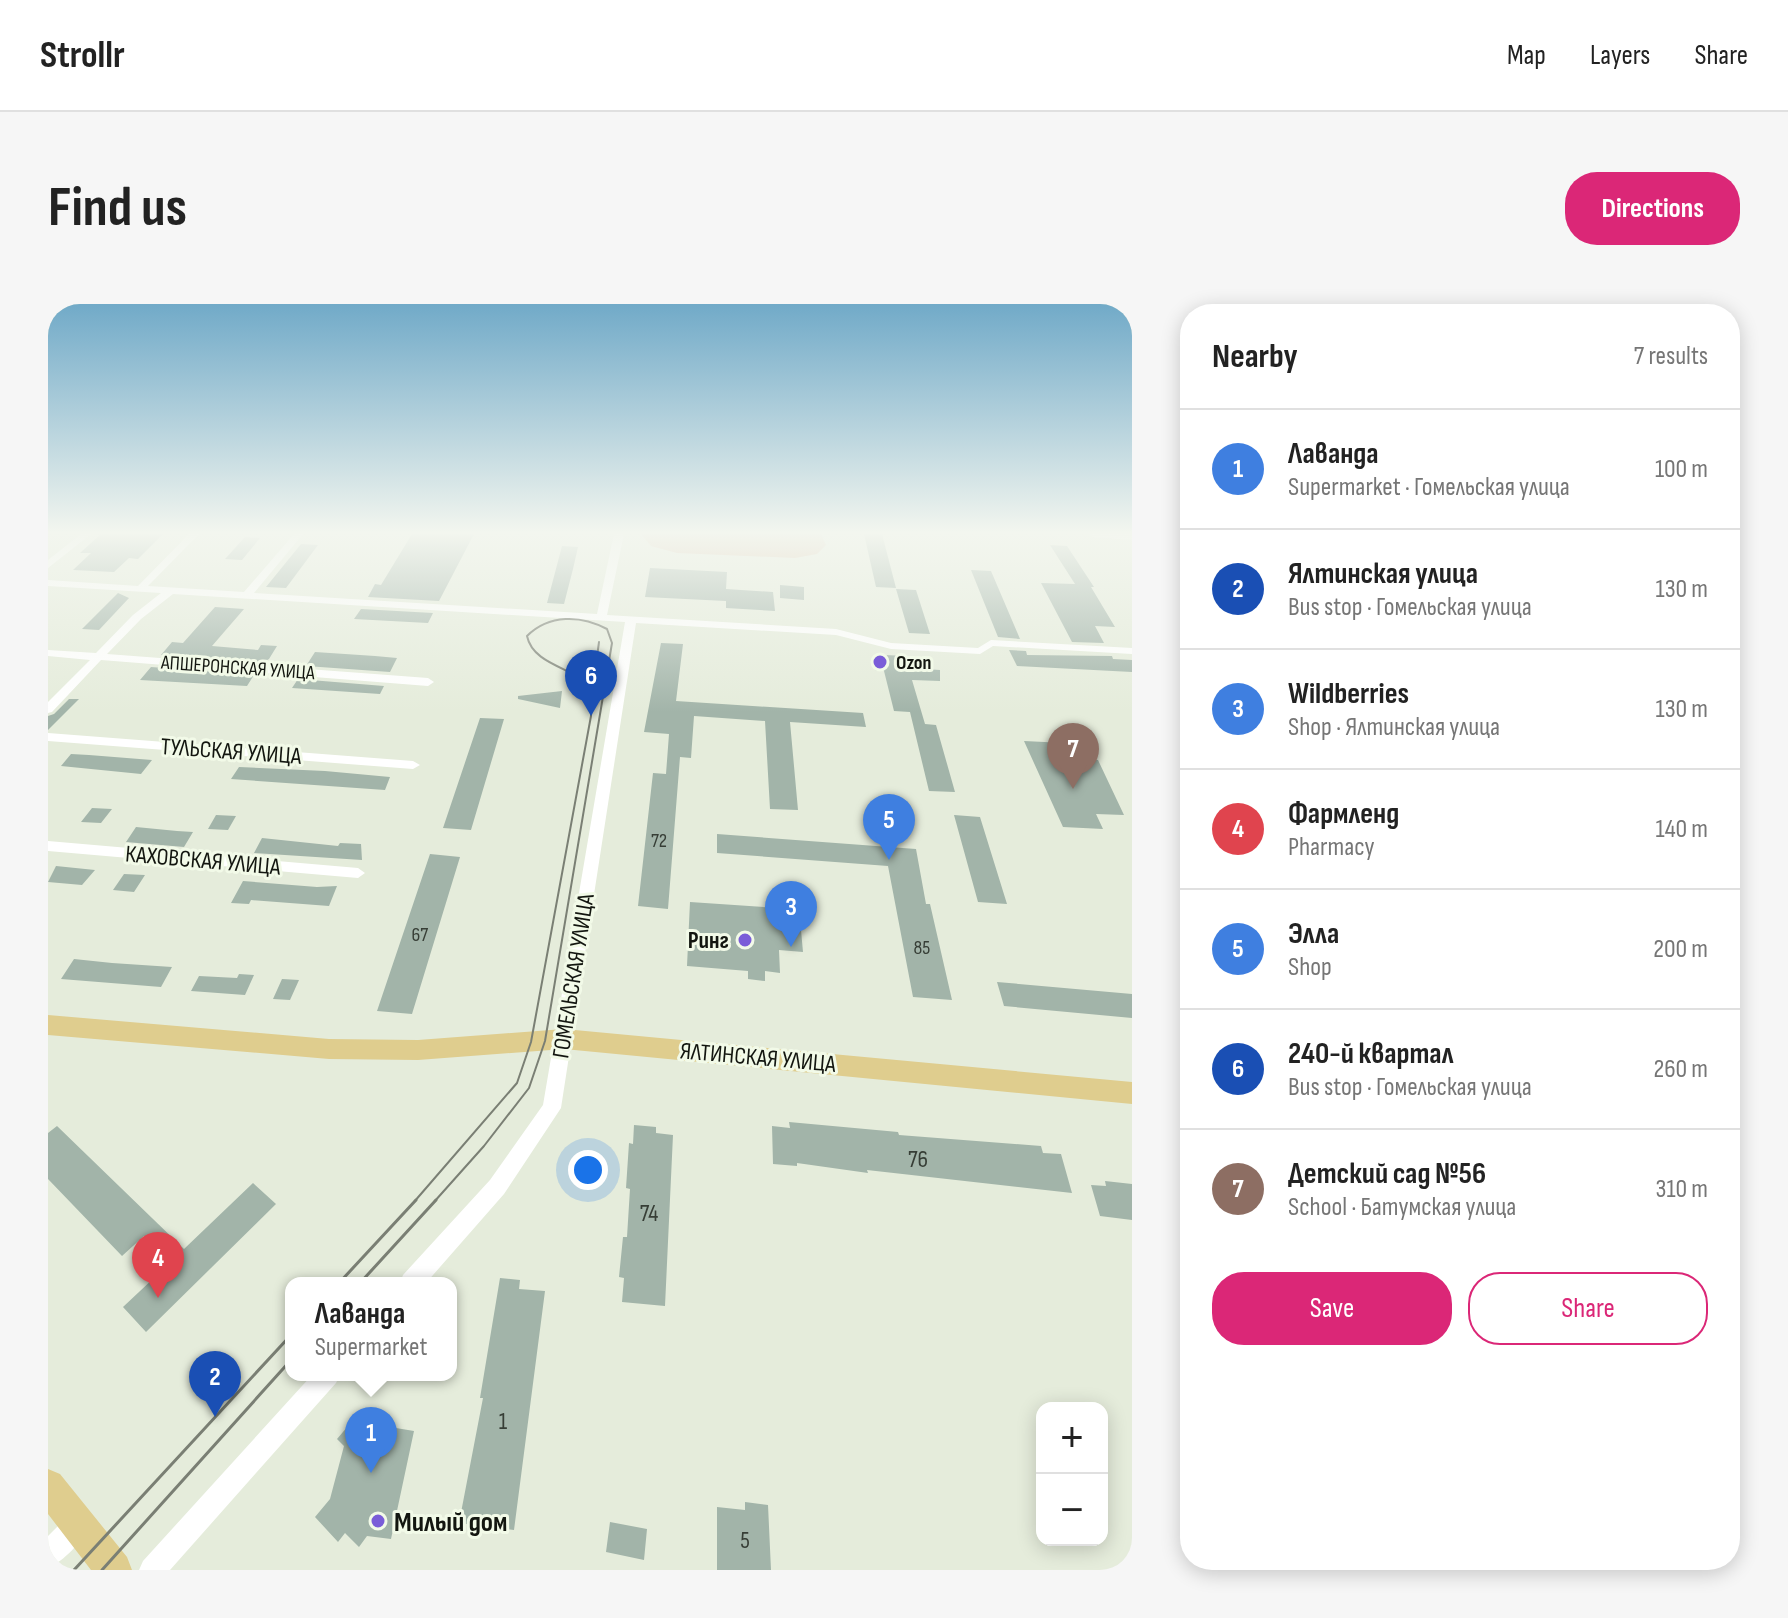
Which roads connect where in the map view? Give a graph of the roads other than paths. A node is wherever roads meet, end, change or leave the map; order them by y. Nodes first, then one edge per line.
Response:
1 (167, 593) edge
2 (202, 593) edge
3 (248, 593) edge
4 (606, 593) edge
5 (246, 596) junction
6 (601, 619) junction
7 (631, 621) junction
8 (1132, 651) edge
9 (48, 653) edge
10 (99, 656) junction
11 (428, 682) dead end
12 (48, 709) edge
13 (48, 737) edge
14 (413, 765) dead end
15 (48, 846) edge
16 (358, 873) dead end
17 (48, 1025) edge
18 (564, 1039) junction
19 (1132, 1093) edge
20 (416, 1277) edge
21 (323, 1381) edge
22 (48, 1486) edge
23 (76, 1526) junction
24 (48, 1555) edge
25 (114, 1570) edge
26 (152, 1570) edge

1 - 10 street
2 - 5 street
3 - 5 street
4 - 6 street
5 - 6 street
6 - 7 street
7 - 8 street
7 - 18 street, ГОМЕЛЬСКАЯ УЛИЦА
9 - 10 street, АПШЕРОНСКАЯ УЛИЦА
10 - 11 street, АПШЕРОНСКАЯ УЛИЦА
10 - 12 street
13 - 14 street, ТУЛЬСКАЯ УЛИЦА
15 - 16 street, КАХОВСКАЯ УЛИЦА
17 - 18 main road, ЯЛТИНСКАЯ УЛИЦА
18 - 19 main road, ЯЛТИНСКАЯ УЛИЦА
18 - 20 street, ГОМЕЛЬСКАЯ УЛИЦА
21 - 26 street
22 - 23 main road
23 - 24 street
23 - 25 main road

